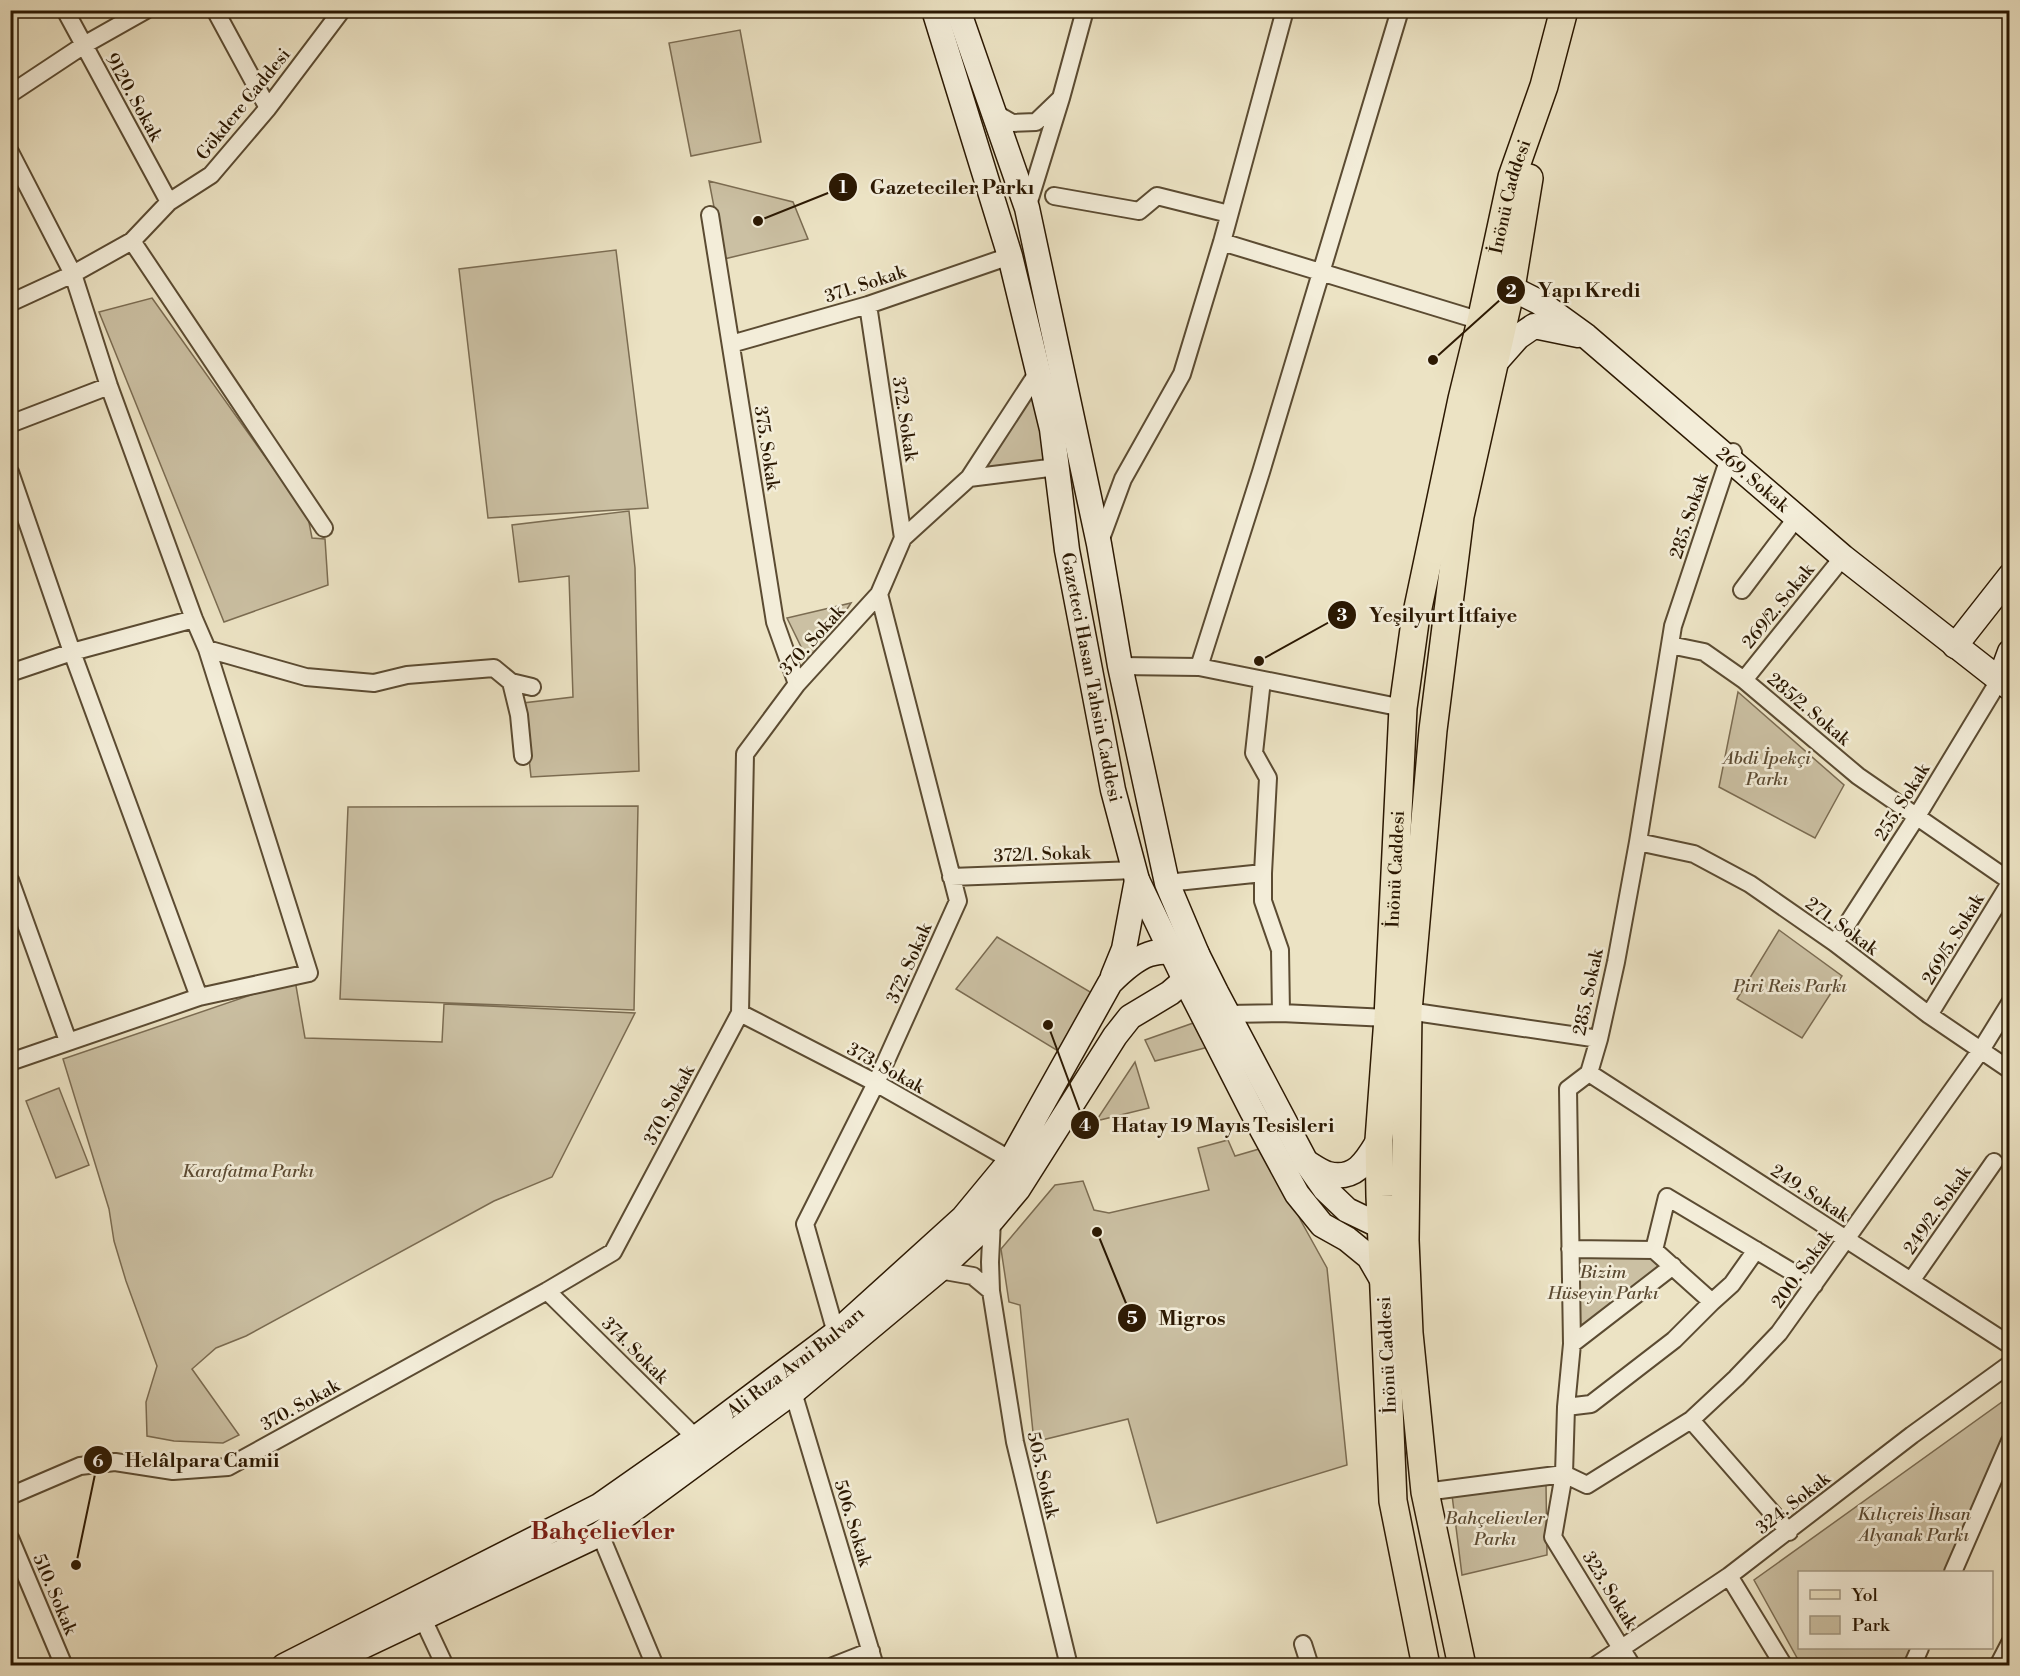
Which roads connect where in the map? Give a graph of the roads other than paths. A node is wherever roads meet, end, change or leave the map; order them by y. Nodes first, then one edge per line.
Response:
1 (64, 10) edge
2 (146, 10) edge
3 (215, 10) edge
4 (934, 10) edge
5 (958, 10) edge
6 (1084, 10) edge
7 (1285, 10) edge
8 (1400, 10) edge
9 (1564, 10) edge
10 (340, 12) edge
11 (84, 45) junction
12 (10, 94) edge
13 (1061, 98) junction
14 (268, 108) junction
15 (993, 112) junction
16 (10, 152) edge
17 (1054, 196) dead end
18 (169, 202) junction
19 (1027, 208) junction
20 (1229, 214) junction
21 (710, 215) dead end
22 (132, 241) junction
23 (1222, 242) junction
24 (1010, 256) junction
25 (1320, 273) junction
26 (73, 274) junction
27 (1500, 285) junction
28 (10, 303) edge
29 (868, 305) junction
30 (1481, 321) junction
31 (1586, 336) junction
32 (731, 344) junction
33 (1494, 364) junction
34 (1038, 372) junction
35 (109, 386) junction
36 (10, 424) edge
37 (1731, 455) junction
38 (1057, 467) junction
39 (10, 472) edge
40 (969, 478) junction
41 (1797, 517) junction
42 (324, 528) dead end
43 (903, 538) junction
44 (1099, 544) junction
45 (1843, 556) junction
46 (2010, 576) edge
47 (1742, 590) dead end
48 (879, 594) junction
49 (194, 619) junction
50 (1670, 645) junction
51 (1956, 646) junction
52 (207, 649) junction
53 (72, 652) junction
54 (2010, 652) edge
55 (1120, 666) junction
56 (1199, 668) junction
57 (10, 673) edge
58 (1262, 680) junction
59 (1744, 680) junction
60 (511, 682) junction
61 (797, 684) junction
62 (2005, 684) edge
63 (532, 687) dead end
64 (1403, 708) junction
65 (523, 756) dead end
66 (1917, 816) junction
67 (1638, 842) junction
68 (1263, 873) junction
69 (1136, 875) junction
70 (951, 877) junction
71 (10, 880) edge
72 (2010, 882) edge
73 (1167, 883) junction
74 (1835, 944) junction
75 (1172, 950) junction
76 (1197, 954) junction
77 (1110, 983) junction
78 (1178, 986) junction
79 (199, 997) junction
80 (2010, 1003) edge
81 (740, 1012) junction
82 (1281, 1013) junction
83 (1227, 1014) junction
84 (1398, 1014) junction
85 (1929, 1015) junction
86 (1599, 1040) junction
87 (68, 1041) junction
88 (1981, 1050) junction
89 (10, 1062) edge
90 (2010, 1070) edge
91 (1589, 1073) junction
92 (876, 1083) junction
93 (1379, 1140) junction
94 (1011, 1160) junction
95 (1306, 1162) junction
96 (1994, 1162) dead end
97 (992, 1220) junction
98 (1389, 1237) junction
99 (1347, 1239) junction
100 (1847, 1240) junction
101 (1570, 1249) junction
102 (1654, 1250) junction
103 (1756, 1250) junction
104 (1673, 1266) junction
105 (939, 1270) junction
106 (1911, 1281) junction
107 (1384, 1283) junction
108 (1814, 1285) junction
109 (547, 1291) junction
110 (991, 1291) junction
111 (1713, 1302) junction
112 (836, 1333) junction
113 (1572, 1344) junction
114 (2010, 1345) edge
115 (2010, 1364) edge
116 (793, 1392) junction
117 (1566, 1407) junction
118 (1691, 1420) junction
119 (696, 1438) junction
120 (2010, 1441) edge
121 (1564, 1474) junction
122 (1425, 1492) junction
123 (10, 1496) edge
124 (1789, 1532) junction
125 (600, 1534) junction
126 (1553, 1537) joint
127 (11, 1539) edge
128 (1953, 1571) edge
129 (1729, 1576) junction
130 (422, 1617) junction
131 (2010, 1643) edge
132 (1303, 1644) dead end
133 (1623, 1648) junction
134 (1919, 1649) edge
135 (873, 1658) edge
136 (64, 1665) edge
137 (285, 1665) edge
138 (321, 1665) edge
139 (445, 1665) edge
140 (655, 1665) edge
141 (833, 1665) edge
142 (1069, 1665) edge
143 (1310, 1665) edge
144 (1426, 1665) edge
145 (1462, 1665) edge
146 (1595, 1665) edge
147 (1632, 1665) edge
148 (1784, 1665) edge
149 (1912, 1665) edge
150 (1998, 1665) edge

1 - 11 street, 9120. Sokak
2 - 11 street
3 - 14 street
4 - 24 main road, Gazeteci Hasan Tahsin Caddesi
5 - 15 main road, Gazeteci Hasan Tahsin Caddesi
6 - 13 street
7 - 20 street
8 - 25 street
9 - 27 main road, İnönü Caddesi
10 - 14 street, Gökdere Caddesi
11 - 12 street
11 - 18 street, 9120. Sokak
13 - 15 street
13 - 19 street
14 - 18 street, Gökdere Caddesi
15 - 19 main road, Gazeteci Hasan Tahsin Caddesi
16 - 26 street
17 - 20 street
18 - 22 street, Gökdere Caddesi
19 - 44 main road, Gazeteci Hasan Tahsin Caddesi
20 - 23 street
21 - 32 street, 375. Sokak
22 - 26 street, Gökdere Caddesi
22 - 42 street
23 - 25 street
23 - 44 street
24 - 29 street, 371. Sokak
24 - 34 main road, Gazeteci Hasan Tahsin Caddesi
25 - 30 street
25 - 56 street
26 - 28 street, Gökdere Caddesi
26 - 35 street
27 - 30 main road, İnönü Caddesi
27 - 31 main road, 269. Sokak
27 - 33 main road, İnönü Caddesi
29 - 32 street, 371. Sokak
29 - 43 street, 372. Sokak
30 - 64 main road, İnönü Caddesi
31 - 33 main road
31 - 37 main road, 269. Sokak
32 - 61 street, 375. Sokak
33 - 84 main road, İnönü Caddesi
34 - 38 main road, Gazeteci Hasan Tahsin Caddesi
34 - 40 street, 370. Sokak
35 - 36 street
35 - 49 street
37 - 41 main road, 269. Sokak
37 - 50 street, 285. Sokak
38 - 40 street
38 - 69 main road, Gazeteci Hasan Tahsin Caddesi
39 - 53 street
40 - 43 street, 370. Sokak
41 - 45 main road, 269. Sokak
41 - 47 street
43 - 48 street, 370. Sokak
44 - 55 main road, Gazeteci Hasan Tahsin Caddesi
45 - 51 main road, 269. Sokak
45 - 59 street, 269/2. Sokak
46 - 51 main road
48 - 61 street, 370. Sokak
48 - 70 street, 372. Sokak
49 - 52 street
49 - 53 street
50 - 59 street, 285/2. Sokak
50 - 67 street, 285. Sokak
51 - 62 main road, 269. Sokak
52 - 60 street
52 - 79 street
53 - 57 street
53 - 79 street
54 - 62 main road
55 - 56 street
55 - 73 main road, Gazeteci Hasan Tahsin Caddesi
56 - 58 street
58 - 64 street
58 - 68 street
59 - 66 street, 285/2. Sokak
60 - 63 street
60 - 65 street
61 - 81 street, 370. Sokak
62 - 66 street, 255. Sokak
64 - 84 main road, İnönü Caddesi
66 - 72 street, 285/2. Sokak
66 - 74 street, 255. Sokak
67 - 74 street, 271. Sokak
67 - 86 street, 285. Sokak
68 - 73 street
68 - 82 street
69 - 70 street, 372/1. Sokak
69 - 75 main road, Gazeteci Hasan Tahsin Caddesi
69 - 77 main road
70 - 92 street, 372. Sokak
71 - 87 street
72 - 85 street, 269/5. Sokak
73 - 76 main road, Gazeteci Hasan Tahsin Caddesi
74 - 85 street, 271. Sokak
75 - 76 main road, Ali Rıza Avni Bulvarı
75 - 77 main road, Ali Rıza Avni Bulvarı
75 - 78 main road, Gazeteci Hasan Tahsin Caddesi
76 - 78 main road
76 - 83 main road, Gazeteci Hasan Tahsin Caddesi
77 - 94 main road, Ali Rıza Avni Bulvarı
78 - 97 main road, Ali Rıza Avni Bulvarı
78 - 99 main road
79 - 87 street
80 - 88 street, 200. Sokak
81 - 92 street, 373. Sokak
81 - 109 street, 370. Sokak
82 - 83 street
82 - 84 street
83 - 95 main road, Gazeteci Hasan Tahsin Caddesi
84 - 86 street
84 - 93 main road, İnönü Caddesi
84 - 98 main road, İnönü Caddesi
85 - 88 street, 271. Sokak
86 - 91 street, 285. Sokak
87 - 89 street
88 - 90 street, 271. Sokak
88 - 100 street, 200. Sokak
91 - 100 street, 249. Sokak
91 - 101 street, 285. Sokak
92 - 94 street, 373. Sokak
92 - 112 street, 372. Sokak
93 - 95 main road
93 - 98 main road, İnönü Caddesi
94 - 112 main road, Ali Rıza Avni Bulvarı
95 - 98 main road, Gazeteci Hasan Tahsin Caddesi
96 - 106 street, 249/2. Sokak
97 - 105 main road, Ali Rıza Avni Bulvarı
97 - 110 street, 505. Sokak
98 - 99 main road
98 - 107 main road, İnönü Caddesi
98 - 122 main road, İnönü Caddesi
99 - 107 main road
100 - 106 street, 249. Sokak
100 - 108 street, 200. Sokak
101 - 102 street
101 - 113 street, 285. Sokak
102 - 103 street
102 - 104 street
103 - 108 street
103 - 111 street
104 - 111 street
104 - 113 street
105 - 110 street
105 - 116 main road, Ali Rıza Avni Bulvarı
106 - 114 street, 249. Sokak
107 - 144 main road, İnönü Caddesi
108 - 118 street, 200. Sokak
109 - 119 street, 374. Sokak
109 - 123 street, 370. Sokak
110 - 142 street, 505. Sokak
111 - 117 street
112 - 119 main road, Ali Rıza Avni Bulvarı
113 - 117 street, 285. Sokak
115 - 124 street, 324. Sokak
116 - 125 main road, Ali Rıza Avni Bulvarı
116 - 135 street, 506. Sokak
117 - 121 street, 285. Sokak
118 - 121 street, 200. Sokak
118 - 124 street
119 - 137 main road, Ali Rıza Avni Bulvarı
120 - 128 street
121 - 122 street
121 - 126 street, 285. Sokak
122 - 145 main road, İnönü Caddesi
124 - 129 street, 324. Sokak
125 - 130 main road, Ali Rıza Avni Bulvarı
125 - 140 street
126 - 133 street, 323. Sokak
127 - 136 street, 510. Sokak
129 - 133 street, 324. Sokak
129 - 148 street
130 - 138 main road, Ali Rıza Avni Bulvarı
130 - 139 street
131 - 150 street
132 - 143 street
133 - 146 street, 324. Sokak
133 - 147 street, 323. Sokak
134 - 149 street
135 - 141 street

